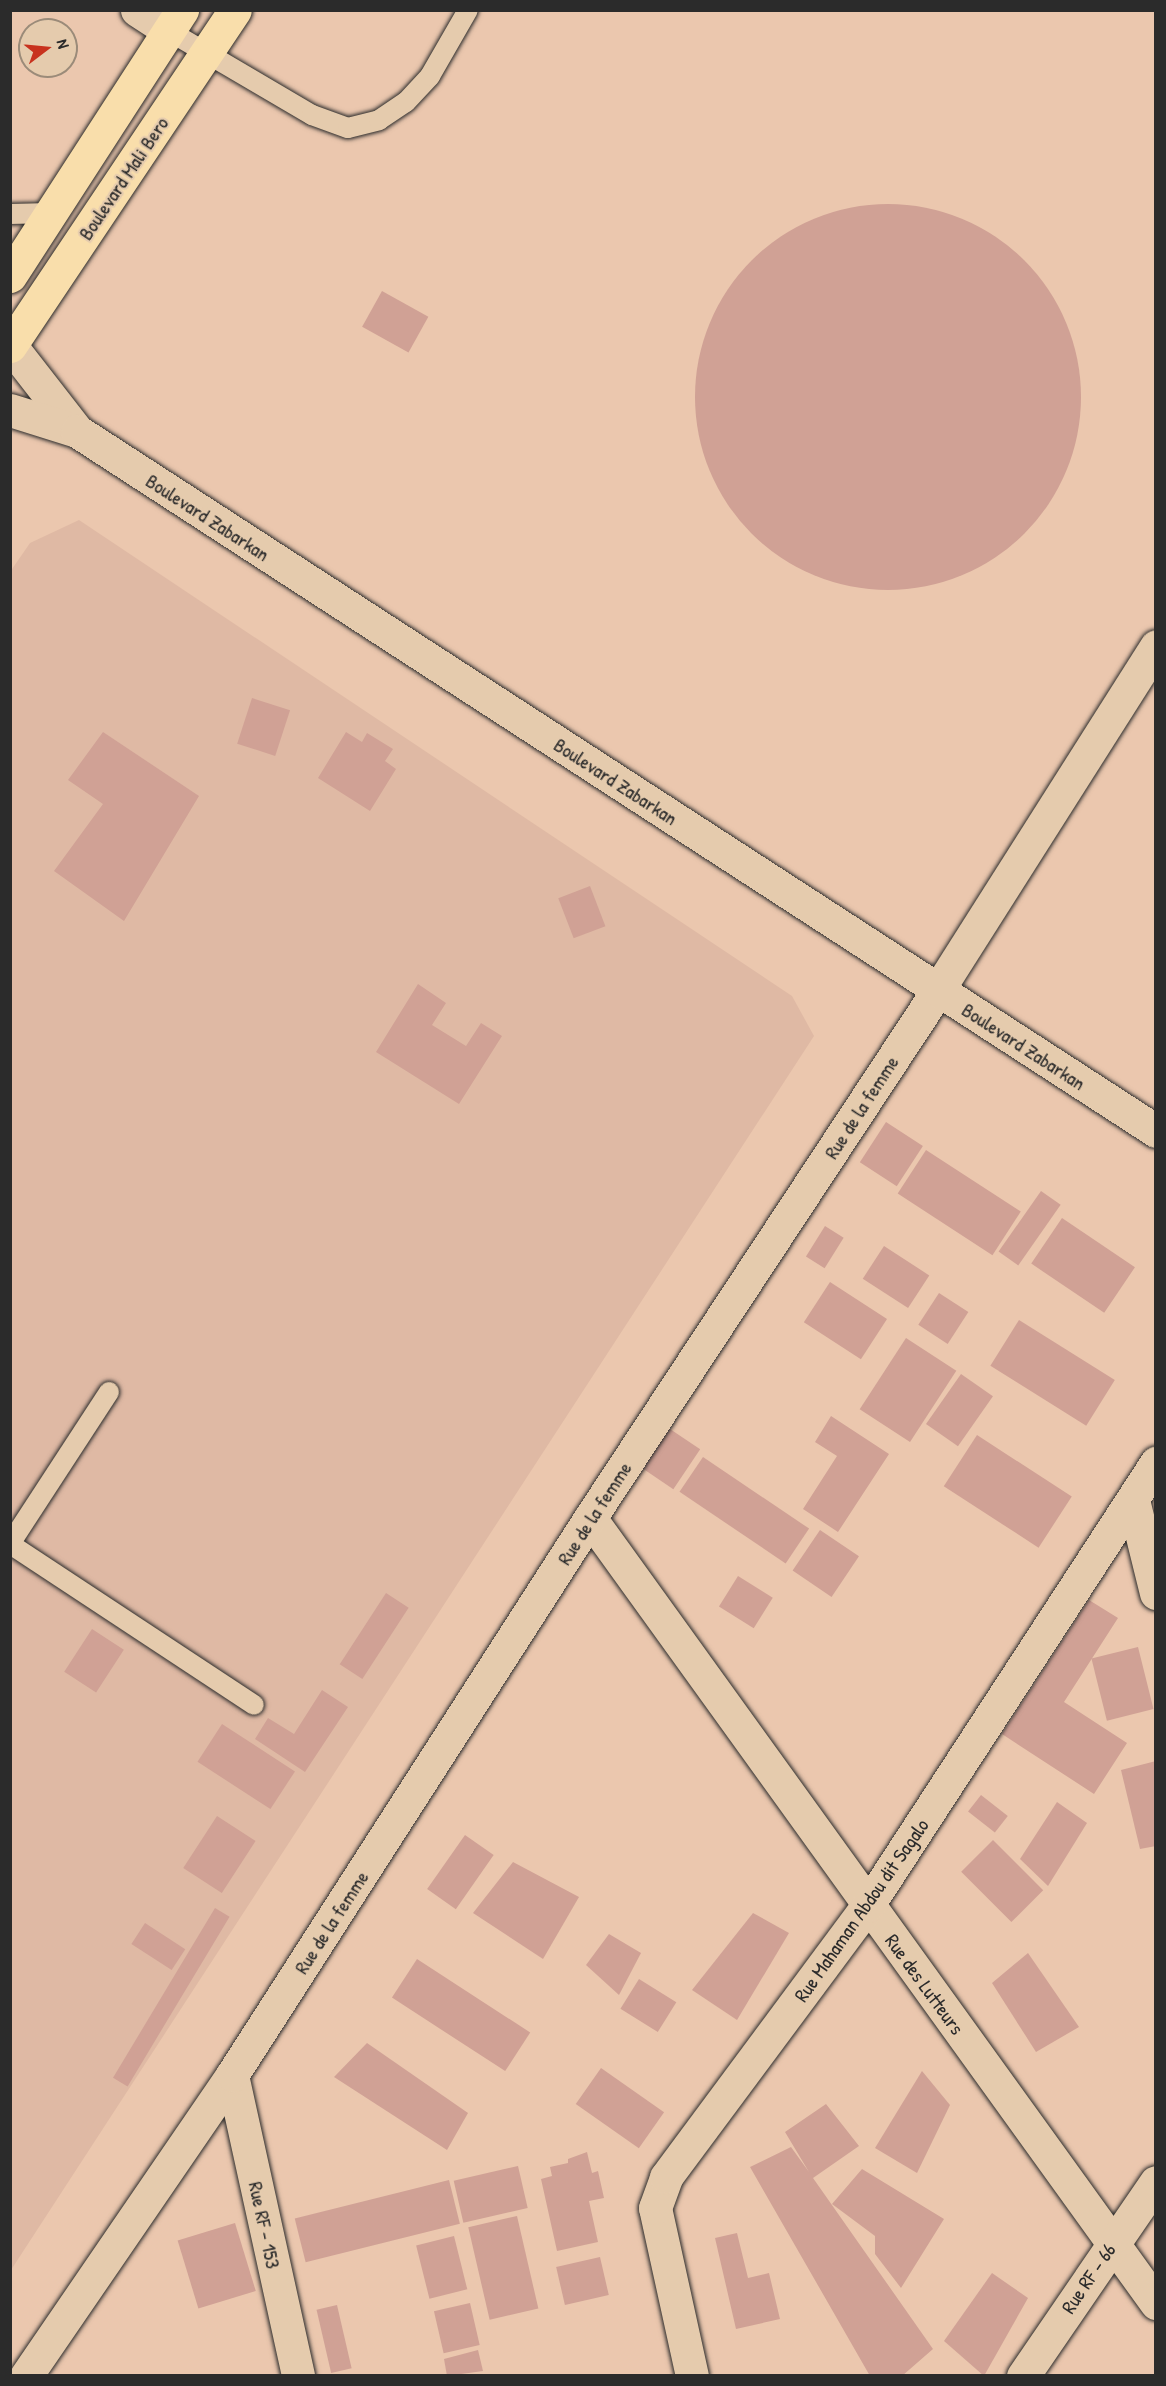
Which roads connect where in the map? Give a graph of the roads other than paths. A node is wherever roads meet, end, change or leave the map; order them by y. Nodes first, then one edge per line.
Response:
1 (137, 10) edge
2 (235, 10) edge
3 (468, 10) edge
4 (176, 21) edge
5 (207, 54) junction
6 (51, 213) junction
7 (10, 214) edge
8 (10, 276) edge
9 (11, 345) edge
10 (10, 410) edge
11 (77, 431) junction
12 (1155, 646) edge
13 (938, 990) junction
14 (1155, 1131) edge
15 (109, 1392) dead end
16 (1155, 1463) edge
17 (1134, 1500) junction
18 (590, 1518) junction
19 (1155, 1593) edge
20 (254, 1705) dead end
21 (868, 1905) junction
22 (232, 2075) junction
23 (1155, 2182) edge
24 (1111, 2243) junction
25 (1155, 2303) edge
26 (26, 2376) edge
27 (298, 2376) edge
28 (692, 2376) edge
29 (1023, 2376) edge

1 - 4 street
2 - 5 main road, Boulevard Mali Bero
3 - 5 lane
4 - 5 lane
4 - 6 main road, Boulevard Mali Bero
5 - 9 main road, Boulevard Mali Bero
6 - 7 lane
6 - 8 main road, Boulevard Mali Bero
9 - 11 street, Boulevard Zabarkan
10 - 11 street, Boulevard Zabarkan
11 - 13 street, Boulevard Zabarkan
12 - 13 street, Rue de la femme
13 - 14 street, Boulevard Zabarkan
13 - 18 street, Rue de la femme
15 - 20 lane
16 - 17 street, Rue Mahaman Abdou dit Sagalo
17 - 19 street
17 - 21 street, Rue Mahaman Abdou dit Sagalo
18 - 21 street, Rue des Lutteurs
18 - 22 street, Rue de la femme
21 - 24 street, Rue des Lutteurs
21 - 28 street, Rue Mahaman Abdou dit Sagalo
22 - 26 street, Rue de la femme
22 - 27 street, Rue RF - 153
23 - 24 street, Rue RF - 66
24 - 25 street, Rue des Lutteurs
24 - 29 street, Rue RF - 66

